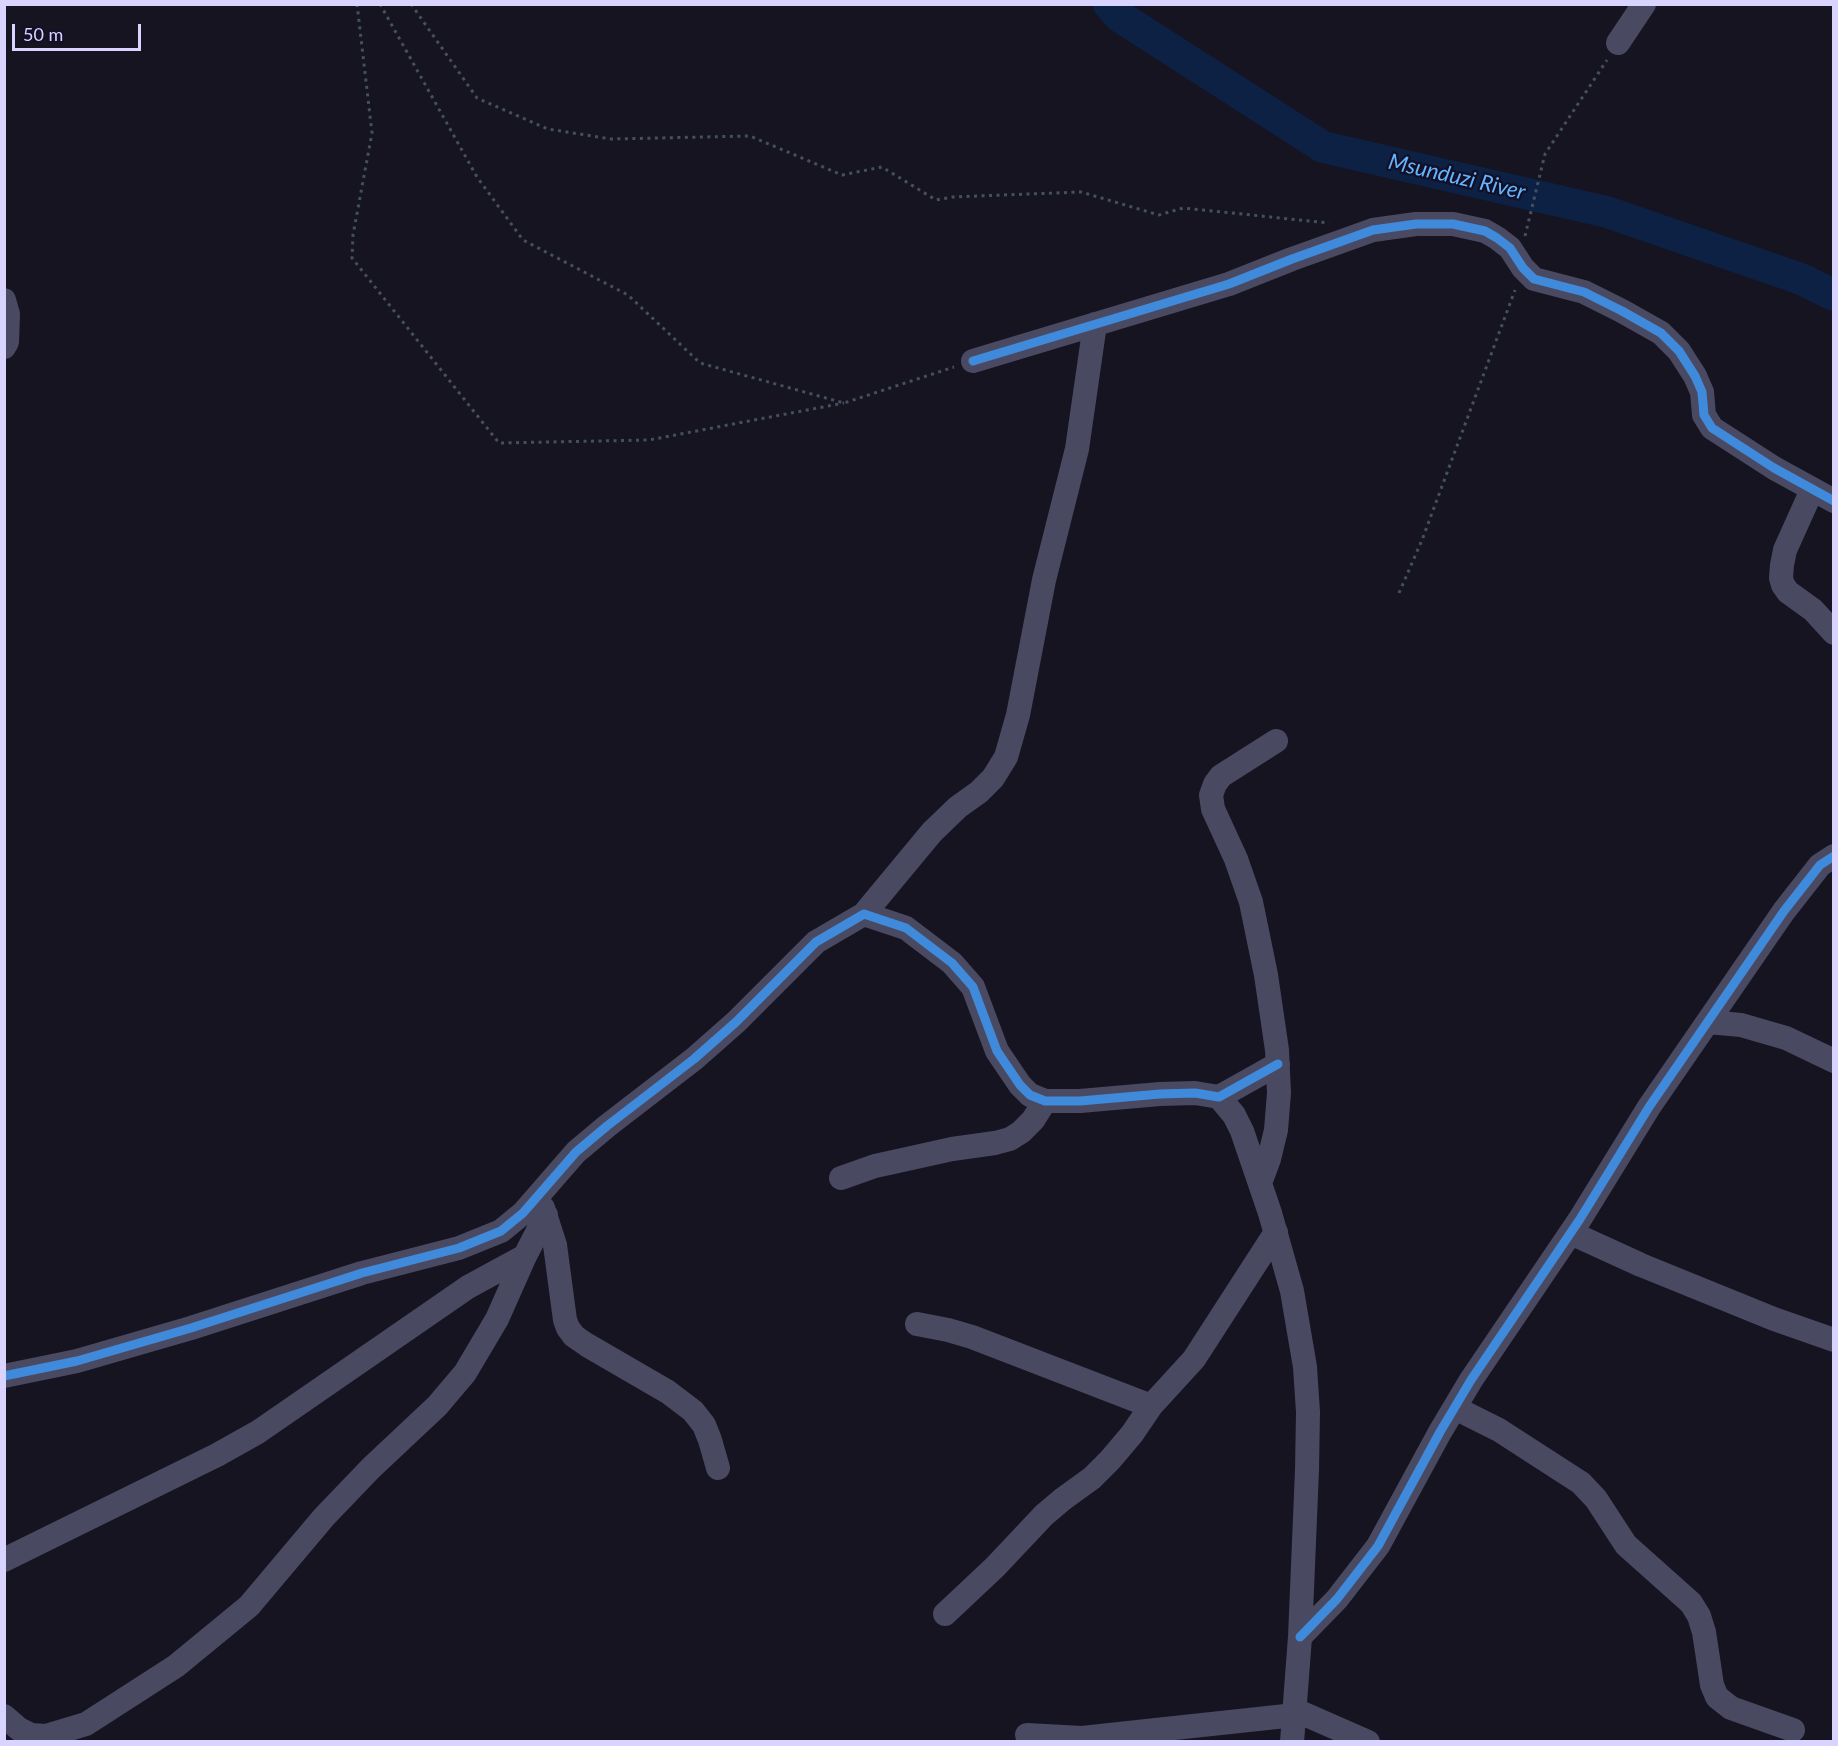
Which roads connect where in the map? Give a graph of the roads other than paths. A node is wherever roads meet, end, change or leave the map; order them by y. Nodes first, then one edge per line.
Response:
1 (1644, 4) edge
2 (1618, 42) road end
3 (4, 300) edge
4 (1095, 324) junction
5 (4, 347) edge
6 (973, 361) road end
7 (1812, 490) junction
8 (1833, 501) edge
9 (1833, 633) edge
10 (1276, 741) dead end
11 (1833, 856) edge
12 (864, 914) junction
13 (1708, 1022) junction
14 (1833, 1061) edge
15 (1278, 1064) junction
16 (1220, 1097) junction
17 (1045, 1101) junction
18 (841, 1178) dead end
19 (1260, 1183) junction
20 (542, 1204) junction
21 (1276, 1232) junction
22 (1571, 1233) junction
23 (525, 1256) junction
24 (917, 1324) dead end
25 (1833, 1340) edge
26 (4, 1377) edge
27 (1151, 1406) junction
28 (1455, 1408) junction
29 (718, 1468) dead end
30 (4, 1560) edge
31 (945, 1614) dead end
32 (1300, 1637) junction
33 (1295, 1713) junction
34 (4, 1716) edge
35 (1793, 1730) dead end
36 (1027, 1735) dead end
37 (1292, 1742) edge
38 (1368, 1742) edge

1 - 2 street
3 - 5 street
4 - 6 street
4 - 7 street
4 - 12 street
7 - 8 street
7 - 9 street
10 - 15 street
11 - 13 street
12 - 17 street
12 - 20 street
13 - 14 street
13 - 22 street
15 - 16 street
15 - 19 street
16 - 17 street
16 - 19 street
17 - 18 street
19 - 21 street
20 - 23 street
20 - 26 street
20 - 29 street
21 - 27 street
21 - 32 street
22 - 25 street
22 - 28 street
23 - 30 street
23 - 34 street
24 - 27 street
27 - 31 street
28 - 32 street
28 - 35 street
32 - 33 street
33 - 36 street
33 - 37 street
33 - 38 street

